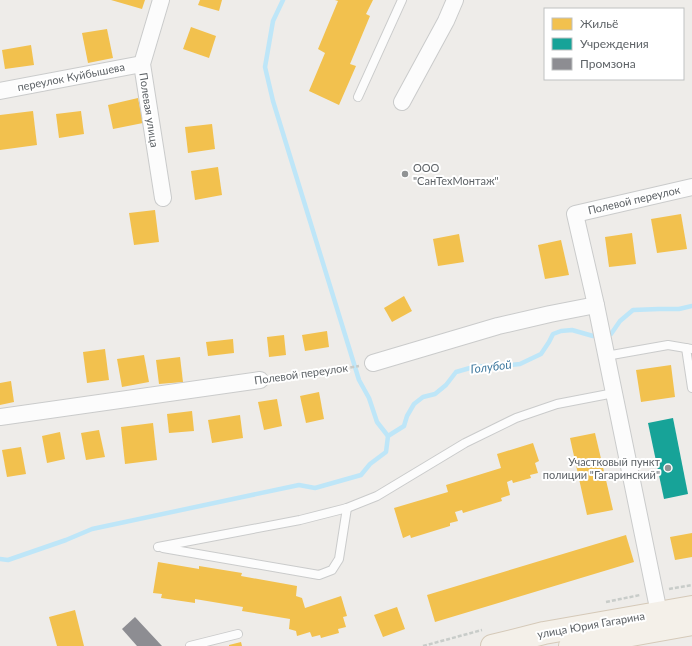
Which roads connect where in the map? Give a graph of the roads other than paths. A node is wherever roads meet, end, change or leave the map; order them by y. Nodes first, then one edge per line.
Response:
1 (161, 0) edge
2 (402, 0) edge
3 (455, 0) edge
4 (142, 64) junction
5 (0, 91) edge
6 (358, 97) dead end
7 (402, 102) dead end
8 (692, 187) edge
9 (163, 198) dead end
10 (596, 305) junction
11 (689, 349) edge
12 (606, 353) junction
13 (373, 363) road end
14 (260, 380) road end
15 (692, 388) edge
16 (614, 392) junction
17 (0, 417) edge
18 (347, 508) junction
19 (692, 607) edge
20 (659, 613) junction
21 (692, 624) edge
22 (238, 634) dead end
23 (190, 646) edge
24 (492, 646) edge
25 (570, 646) edge

1 - 4 street, Полевая улица
2 - 6 lane
3 - 7 street
4 - 5 street, переулок Куйбышева
4 - 9 street, Полевая улица
8 - 10 street, Полевой переулок
10 - 12 street
10 - 13 street
11 - 12 lane
11 - 15 lane
12 - 16 street
14 - 17 street, Полевой переулок
16 - 18 lane
16 - 20 street
18 - 18 lane
19 - 20 main road, улица Юрия Гагарина
20 - 24 main road, улица Юрия Гагарина
21 - 25 main road, улица Юрия Гагарина
22 - 23 lane

